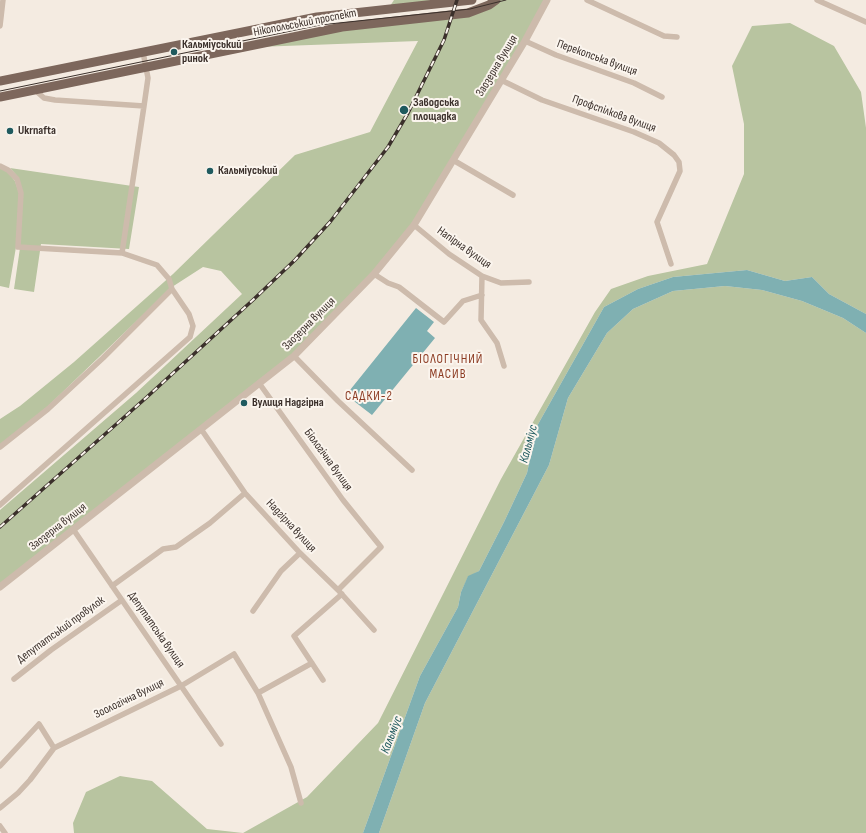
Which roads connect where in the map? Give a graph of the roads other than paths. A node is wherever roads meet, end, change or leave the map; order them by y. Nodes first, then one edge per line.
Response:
1 (3, 0) edge
2 (472, 0) edge
3 (496, 0) edge
4 (547, 0) edge
5 (588, 0) edge
6 (816, 0) edge
7 (866, 22) edge
8 (0, 26) edge
9 (677, 37) dead end
10 (525, 41) junction
11 (143, 52) junction
12 (146, 67) junction
13 (501, 80) junction
14 (0, 81) edge
15 (35, 90) junction
16 (0, 97) edge
17 (662, 97) dead end
18 (144, 106) junction
19 (453, 160) junction
20 (0, 166) edge
21 (513, 195) dead end
22 (414, 225) junction
23 (122, 252) junction
24 (671, 264) dead end
25 (374, 274) junction
26 (482, 276) junction
27 (529, 282) dead end
28 (172, 289) junction
29 (482, 295) junction
30 (294, 356) junction
31 (504, 366) dead end
32 (259, 383) junction
33 (201, 429) junction
34 (0, 447) edge
35 (412, 470) dead end
36 (245, 493) junction
37 (0, 505) edge
38 (73, 529) junction
39 (300, 553) junction
40 (112, 586) junction
41 (0, 587) edge
42 (340, 592) junction
43 (122, 600) junction
44 (253, 611) dead end
45 (374, 630) dead end
46 (312, 663) junction
47 (14, 679) dead end
48 (323, 680) dead end
49 (181, 686) junction
50 (258, 693) junction
51 (221, 744) dead end
52 (54, 748) junction
53 (0, 766) edge
54 (301, 803) dead end
55 (0, 808) edge
56 (0, 826) edge
57 (5, 833) edge

1 - 8 street
2 - 11 main road, Нікопольський проспект
3 - 12 main road, Нікопольський проспект
4 - 10 street, Заозерна вулиця
5 - 9 street
6 - 7 street
10 - 13 street, Заозерна вулиця
10 - 17 street, Перекопська вулиця
11 - 12 street
11 - 14 main road, Нікопольський проспект
12 - 15 main road, Нікопольський проспект
12 - 18 street
13 - 19 street, Заозерна вулиця
13 - 24 street, Профспілкова вулиця
15 - 16 main road, Нікопольський проспект
15 - 18 street
18 - 23 street
19 - 21 street
19 - 22 street, Заозерна вулиця
20 - 23 street
22 - 25 street, Заозерна вулиця
22 - 26 street, Напірна вулиця
23 - 28 street
25 - 29 street
25 - 30 street, Заозерна вулиця
26 - 27 street, Напірна вулиця
26 - 29 street
28 - 34 street
28 - 37 street
29 - 31 street
30 - 32 street, Заозерна вулиця
30 - 35 street
32 - 33 street, Заозерна вулиця
32 - 42 street, Біологічна вулиця
33 - 36 street, Надгірна вулиця
33 - 38 street, Заозерна вулиця
36 - 39 street, Надгірна вулиця
36 - 40 street
38 - 40 street, Депутатська вулиця
38 - 41 street, Заозерна вулиця
39 - 42 street, Надгірна вулиця
39 - 44 street
40 - 43 street, Депутатська вулиця
42 - 45 street, Надгірна вулиця
42 - 46 street
43 - 47 street, Депутатський провулок
43 - 49 street, Депутатська вулиця
46 - 48 street
46 - 50 street
49 - 50 street, Зоологічна вулиця
49 - 51 street, Депутатська вулиця
49 - 52 street, Зоологічна вулиця
50 - 54 street, Зоологічна вулиця
52 - 53 street
52 - 55 street, Зоологічна вулиця
56 - 57 street

